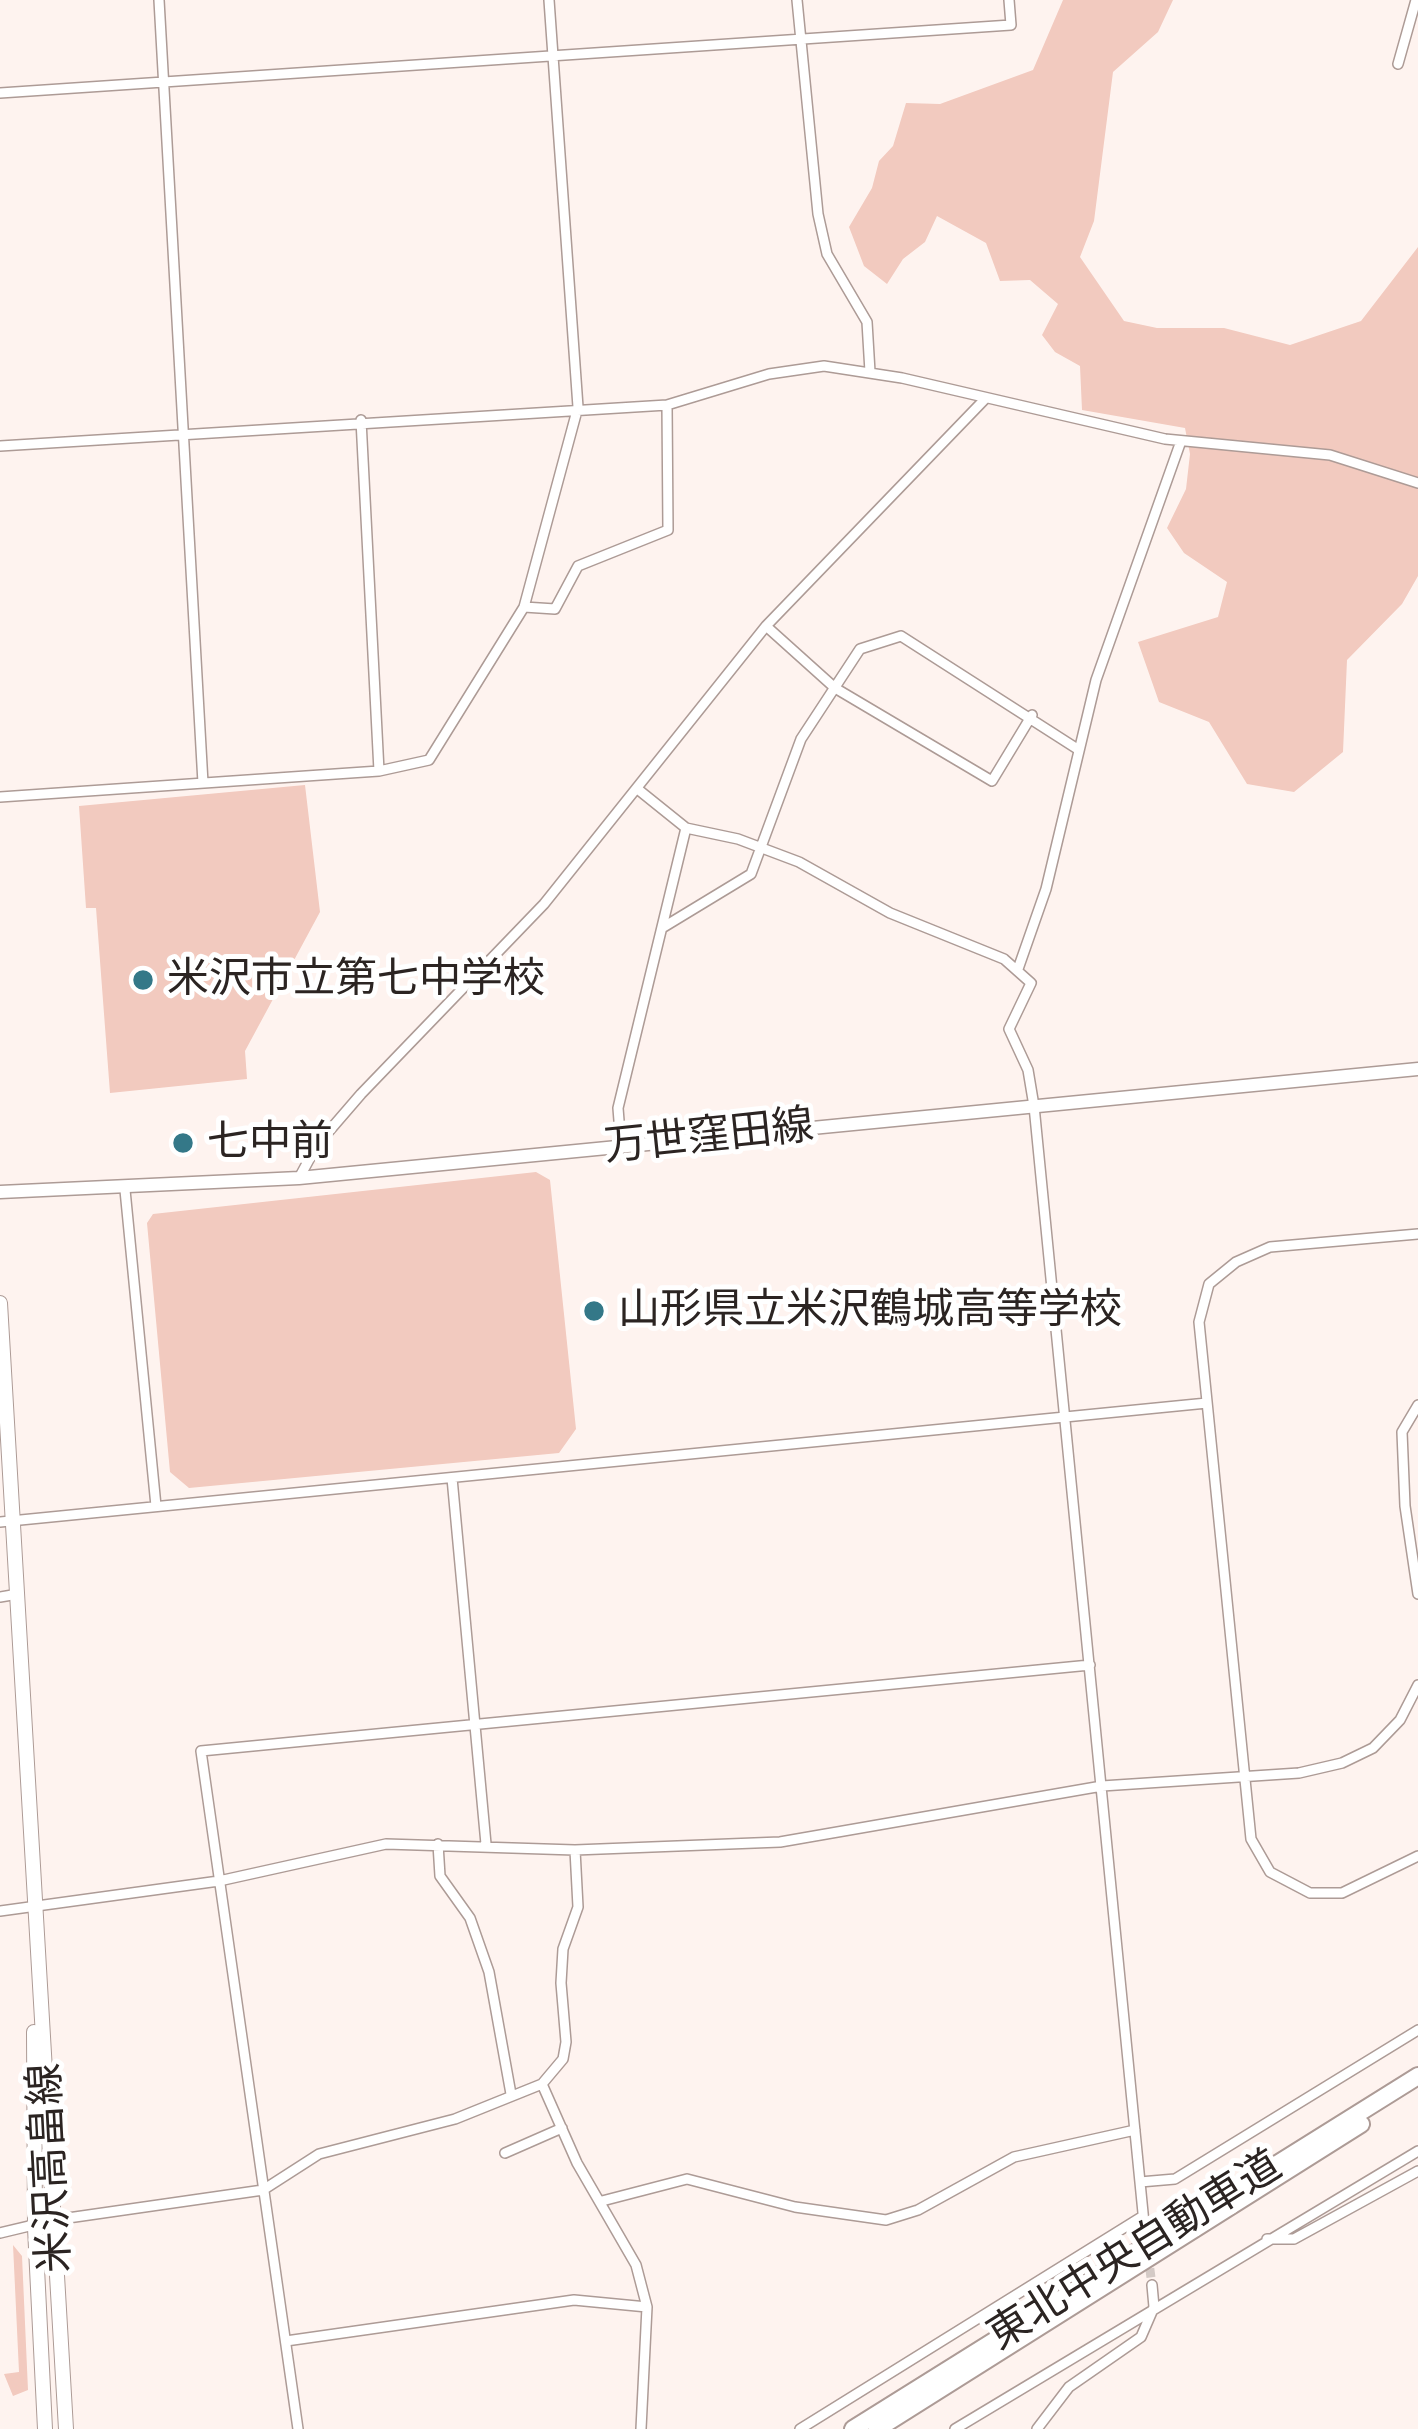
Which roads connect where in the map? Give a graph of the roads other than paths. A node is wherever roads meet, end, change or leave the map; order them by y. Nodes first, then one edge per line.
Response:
1 (159, 0) edge
2 (549, 0) edge
3 (797, 0) edge
4 (1010, 0) edge
5 (1416, 0) edge
6 (800, 40) junction
7 (552, 58) junction
8 (1398, 64) dead end
9 (165, 81) junction
10 (0, 93) edge
11 (870, 372) junction
12 (985, 399) junction
13 (667, 405) junction
14 (578, 406) junction
15 (362, 420) junction
16 (183, 434) junction
17 (1180, 441) junction
18 (0, 446) edge
19 (1418, 483) edge
20 (524, 607) junction
21 (766, 626) junction
22 (835, 688) junction
23 (1032, 715) junction
24 (1079, 750) junction
25 (379, 771) junction
26 (203, 783) junction
27 (640, 790) junction
28 (0, 797) edge
29 (686, 828) junction
30 (758, 847) junction
31 (662, 928) junction
32 (1018, 969) junction
33 (1418, 1069) edge
34 (1034, 1106) junction
35 (621, 1146) junction
36 (299, 1178) junction
37 (125, 1190) junction
38 (0, 1192) edge
39 (1418, 1234) edge
40 (0, 1303) edge
41 (1207, 1403) junction
42 (1418, 1405) edge
43 (1064, 1418) junction
44 (452, 1478) junction
45 (156, 1506) junction
46 (7, 1521) edge
47 (18, 1594) junction
48 (1418, 1594) edge
49 (0, 1597) edge
50 (1090, 1666) junction
51 (1418, 1685) edge
52 (475, 1724) junction
53 (1242, 1779) junction
54 (1102, 1786) junction
55 (438, 1844) junction
56 (486, 1844) junction
57 (575, 1850) junction
58 (1418, 1856) edge
59 (219, 1881) junction
60 (35, 1906) junction
61 (0, 1911) edge
62 (1418, 2030) edge
63 (1418, 2076) edge
64 (542, 2084) junction
65 (1418, 2090) edge
66 (511, 2094) junction
67 (562, 2128) junction
68 (1135, 2130) junction
69 (1418, 2151) edge
70 (506, 2153) dead end
71 (1418, 2171) edge
72 (1140, 2182) junction
73 (263, 2190) junction
74 (602, 2201) junction
75 (1143, 2216) junction
76 (54, 2220) junction
77 (35, 2228) junction
78 (0, 2233) edge
79 (1145, 2233) dead end
80 (1266, 2239) junction
81 (1152, 2285) tunnel mouth
82 (647, 2307) junction
83 (1154, 2307) junction
84 (286, 2341) junction
85 (45, 2429) edge
86 (66, 2429) edge
87 (298, 2429) edge
88 (641, 2429) edge
89 (800, 2429) edge
90 (853, 2429) edge
91 (877, 2429) edge
92 (956, 2429) edge
93 (1037, 2429) edge

1 - 9 street
2 - 7 street
3 - 6 street
4 - 6 street
5 - 8 street
6 - 7 street
6 - 11 street
7 - 9 street
7 - 14 street
9 - 10 street
9 - 16 street
11 - 12 street
11 - 13 street
12 - 17 street
12 - 21 street
13 - 14 street
13 - 20 street
14 - 15 street
14 - 20 street
15 - 16 street
15 - 25 street
16 - 18 street
16 - 26 street
17 - 19 street
17 - 24 street
20 - 25 street
21 - 22 street
21 - 27 street
22 - 23 street
22 - 23 street
22 - 30 street
23 - 24 street
24 - 32 street
25 - 26 street
26 - 28 street
27 - 29 street
27 - 36 street
29 - 30 street
29 - 31 street
30 - 31 street
30 - 32 street
31 - 35 street
32 - 34 street
33 - 34 main road, 万世窪田線
34 - 35 main road, 万世窪田線
34 - 43 street
35 - 36 main road, 万世窪田線
36 - 37 main road, 万世窪田線
37 - 38 main road, 万世窪田線
37 - 45 street
39 - 41 street
40 - 46 main road, 米沢高畠線
41 - 43 street
41 - 53 street
42 - 48 street
43 - 44 street
43 - 50 street
44 - 45 street
44 - 52 street
45 - 46 street
46 - 47 main road, 米沢高畠線
47 - 49 street
47 - 60 main road, 米沢高畠線
50 - 52 street
50 - 54 street
51 - 53 street
52 - 56 street
52 - 59 street
53 - 54 street
53 - 58 street
54 - 57 street
54 - 68 street
55 - 56 street
55 - 59 street
55 - 66 street
56 - 57 street
57 - 64 street
59 - 60 street
59 - 73 street
60 - 61 street
60 - 76 main road, 米沢高畠線
60 - 77 main road, 米沢高畠線
62 - 72 street
63 - 90 highway, 東北中央自動車道
64 - 66 street
64 - 67 street
65 - 91 highway, 東北中央自動車道
66 - 73 street
67 - 70 street
67 - 74 street
68 - 72 street
68 - 74 street
69 - 80 street
71 - 80 street
72 - 75 street
73 - 76 street
73 - 84 street
74 - 82 street
75 - 79 street
75 - 89 street
76 - 77 street
76 - 86 main road, 米沢高畠線
77 - 78 street
77 - 85 main road, 米沢高畠線
80 - 83 street
81 - 83 street
82 - 84 street
82 - 88 street
83 - 92 street
83 - 93 street
84 - 87 street

